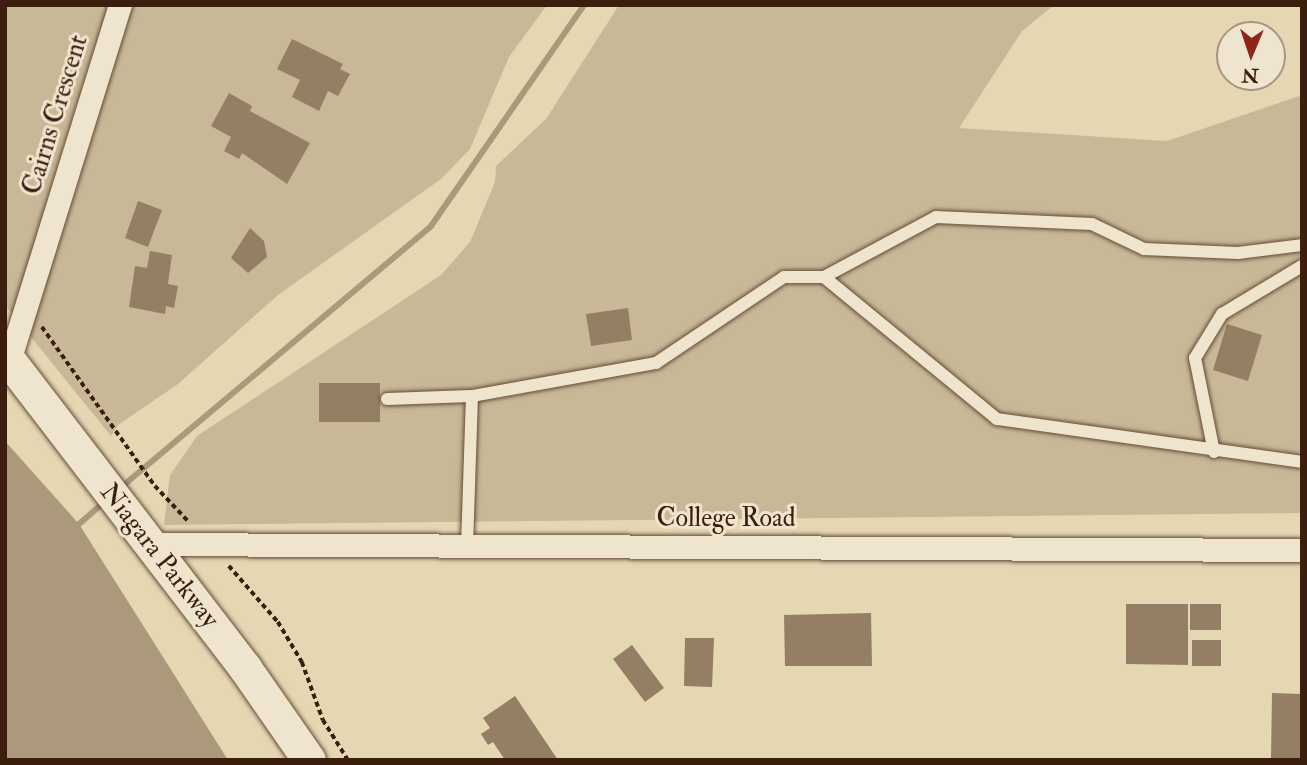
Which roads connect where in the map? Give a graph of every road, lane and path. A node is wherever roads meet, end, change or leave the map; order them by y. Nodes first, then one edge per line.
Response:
1 (120, 5) edge
2 (1302, 245) edge
3 (1302, 266) edge
4 (824, 277) junction
5 (26, 307) junction
6 (7, 358) edge
7 (472, 396) junction
8 (387, 399) dead end
9 (1214, 452) junction
10 (1302, 462) edge
11 (151, 544) junction
12 (210, 544) junction
13 (467, 546) junction
14 (1302, 550) edge
15 (309, 760) edge
16 (348, 760) edge

1 - 5 street, Cairns Crescent
2 - 4 lane
3 - 9 lane
4 - 7 lane
4 - 9 lane
5 - 6 street, Cairns Crescent
5 - 12 path
6 - 11 main road, Niagara Parkway
7 - 8 lane
7 - 13 lane
9 - 10 lane
11 - 12 street, College Road
11 - 15 main road, Niagara Parkway
12 - 13 street, College Road
12 - 16 path
13 - 14 street, College Road

